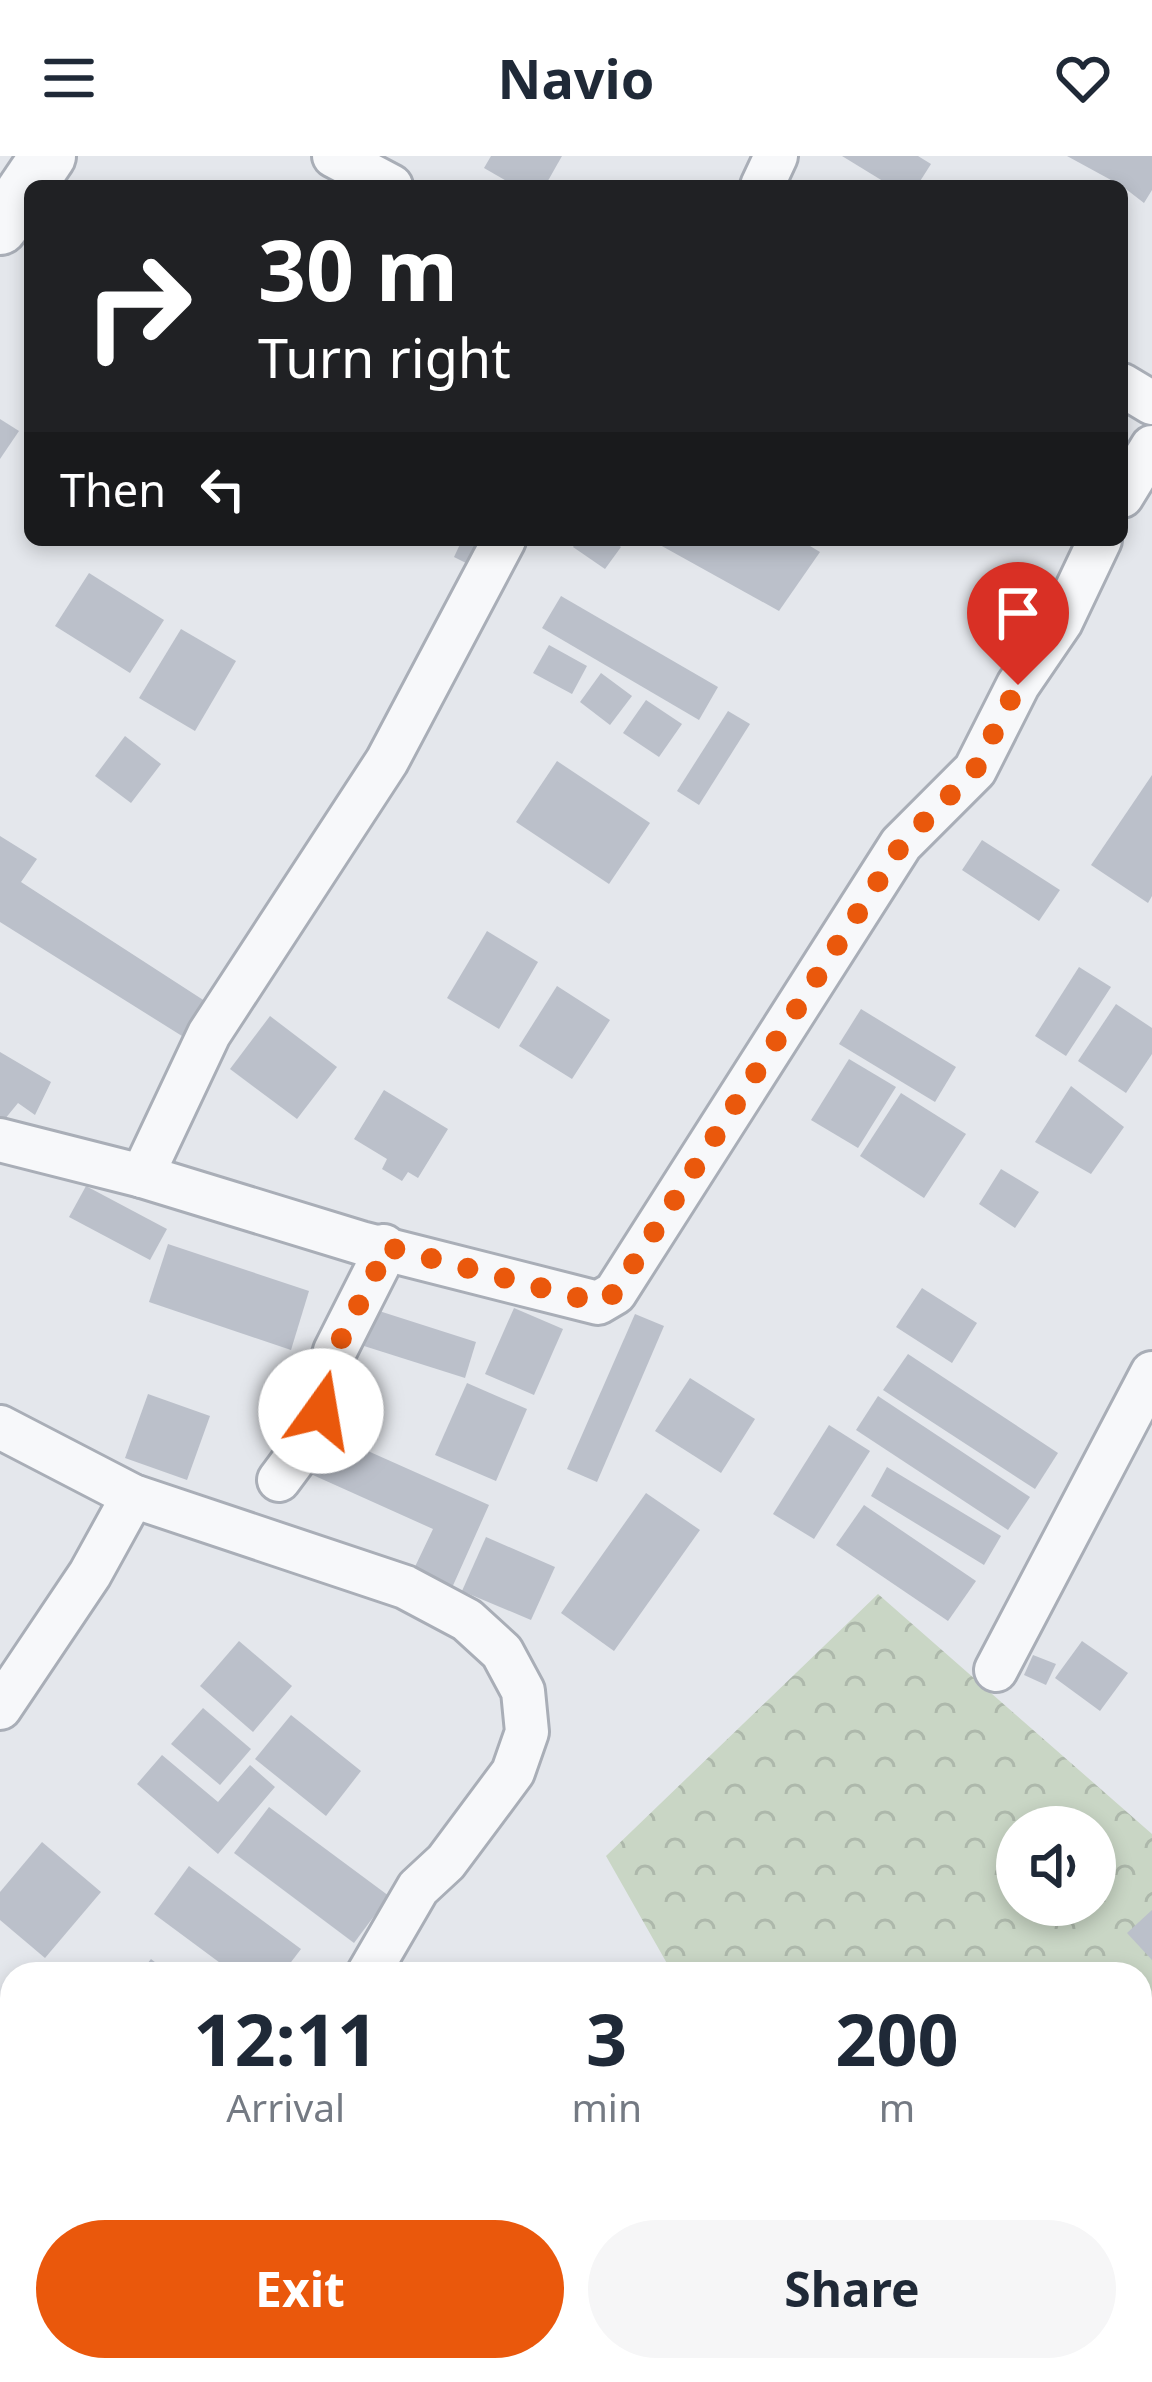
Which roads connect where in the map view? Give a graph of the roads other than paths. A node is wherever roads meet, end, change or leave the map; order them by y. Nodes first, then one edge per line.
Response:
1 (334, 156) edge
2 (380, 180) edge
3 (24, 191) edge
4 (0, 226) edge
5 (1152, 447) edge
6 (1128, 486) edge
7 (501, 546) edge
8 (1097, 546) edge
9 (0, 1140) edge
10 (142, 1176) junction
11 (384, 1246) junction
12 (1152, 1373) edge
13 (0, 1427) edge
14 (279, 1480) dead end
15 (133, 1496) junction
16 (996, 1670) dead end
17 (0, 1708) edge
18 (375, 1962) edge

1 - 2 street
3 - 4 street
5 - 6 street
7 - 10 street
8 - 11 street
9 - 10 street
10 - 11 street
11 - 14 street
12 - 16 street
13 - 15 street
15 - 17 street
15 - 18 street

